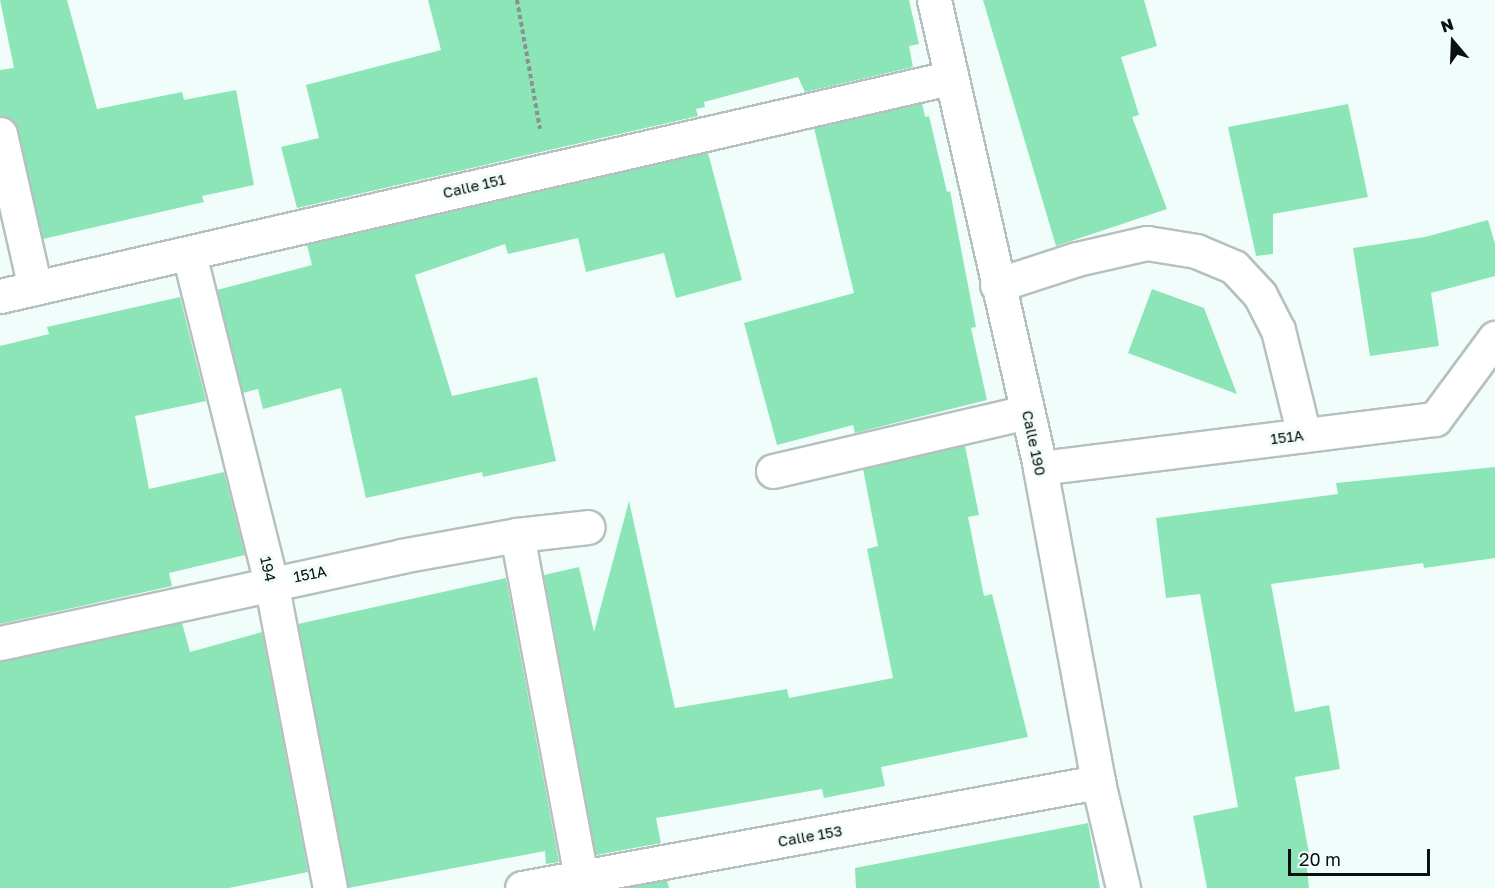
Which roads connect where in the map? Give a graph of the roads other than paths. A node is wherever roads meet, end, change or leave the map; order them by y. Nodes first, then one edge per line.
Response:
1 (934, 0) edge
2 (949, 78) junction
3 (0, 134) edge
4 (189, 254) junction
5 (998, 285) junction
6 (35, 288) junction
7 (0, 296) edge
8 (1495, 338) edge
9 (1028, 412) junction
10 (1304, 435) junction
11 (1040, 468) junction
12 (773, 471) dead end
13 (588, 527) dead end
14 (517, 535) junction
15 (271, 582) junction
16 (0, 643) edge
17 (1098, 782) junction
18 (581, 878) junction
19 (330, 888) edge
20 (522, 888) edge
21 (1123, 888) edge

1 - 2 street, Calle 190
2 - 4 street, Calle 151
2 - 5 street, Calle 190
3 - 6 street
4 - 6 street, Calle 151
4 - 15 street, 194
5 - 9 street, Calle 190
5 - 10 street
6 - 7 street, Calle 151
8 - 10 street, 151A
9 - 11 street, Calle 190
9 - 12 street
10 - 11 street, 151A
11 - 17 street, Calle 190
13 - 14 street, 151A
14 - 15 street, 151A
14 - 18 street
15 - 16 street, 151A
15 - 19 street, 194
17 - 18 street, Calle 153
17 - 21 street, Calle 190
18 - 20 street, Calle 153

